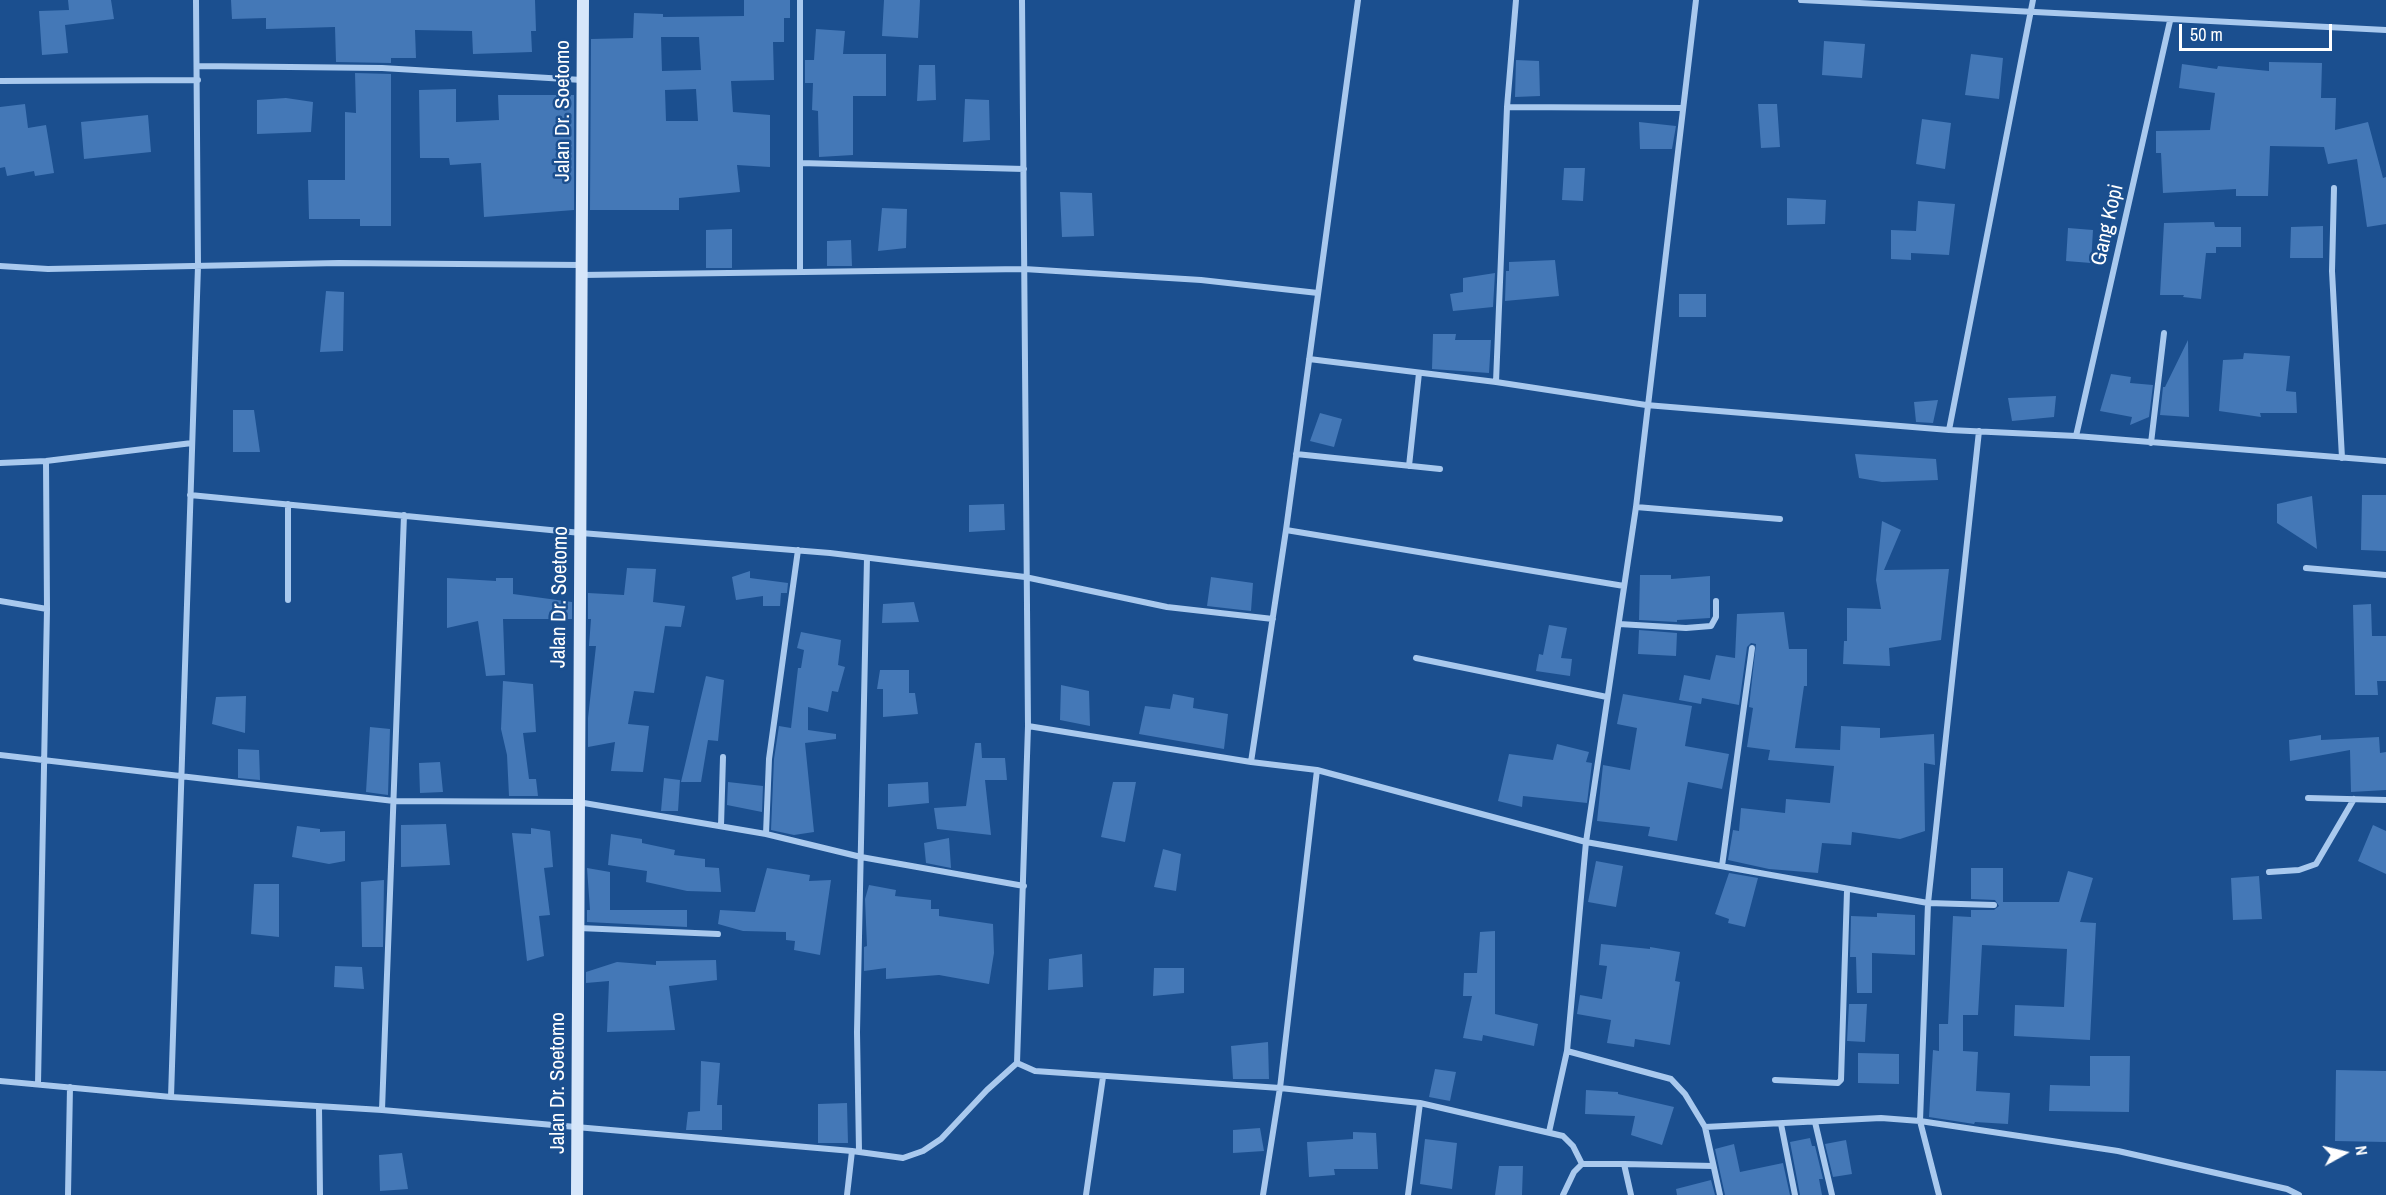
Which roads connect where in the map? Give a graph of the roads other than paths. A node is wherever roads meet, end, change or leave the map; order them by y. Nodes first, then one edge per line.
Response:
1 (196, 0) edge
2 (583, 0) edge
3 (800, 0) edge
4 (1022, 0) edge
5 (1358, 0) edge
6 (1516, 0) edge
7 (1696, 0) edge
8 (1801, 0) edge
9 (2033, 0) edge
10 (2031, 13) junction
11 (2170, 21) junction
12 (2386, 30) edge
13 (198, 66) junction
14 (198, 80) junction
15 (582, 80) junction
16 (0, 81) edge
17 (1507, 107) junction
18 (1683, 108) junction
19 (800, 163) junction
20 (1023, 170) junction
21 (2334, 188) dead end
22 (0, 266) edge
23 (198, 266) junction
24 (1024, 269) junction
25 (581, 270) junction
26 (800, 272) junction
27 (1318, 293) junction
28 (2163, 333) dead end
29 (1309, 360) junction
30 (1419, 373) junction
31 (1496, 382) junction
32 (1646, 405) junction
33 (1949, 430) junction
34 (1979, 431) junction
35 (2076, 436) junction
36 (192, 443) junction
37 (2151, 443) junction
38 (1296, 454) junction
39 (2343, 458) junction
40 (46, 461) junction
41 (2386, 461) edge
42 (0, 463) edge
43 (1409, 466) junction
44 (1440, 469) dead end
45 (190, 495) junction
46 (288, 504) junction
47 (1636, 507) junction
48 (404, 515) junction
49 (1780, 519) dead end
50 (1286, 530) junction
51 (581, 533) junction
52 (798, 550) junction
53 (867, 558) junction
54 (2306, 568) dead end
55 (2386, 575) edge
56 (1025, 578) junction
57 (1624, 586) junction
58 (288, 600) dead end
59 (0, 601) edge
60 (1716, 601) dead end
61 (47, 609) junction
62 (1273, 619) junction
63 (1619, 624) junction
64 (1752, 648) dead end
65 (1416, 658) dead end
66 (1607, 697) junction
67 (1028, 726) junction
68 (0, 755) edge
69 (723, 757) dead end
70 (45, 759) junction
71 (1251, 762) junction
72 (1317, 770) junction
73 (180, 777) junction
74 (2308, 798) dead end
75 (2355, 799) junction
76 (2386, 800) edge
77 (394, 801) junction
78 (578, 801) junction
79 (721, 826) junction
80 (766, 834) junction
81 (1586, 842) junction
82 (861, 857) junction
83 (1722, 866) junction
84 (2269, 872) dead end
85 (1024, 886) junction
86 (1847, 891) junction
87 (1928, 903) junction
88 (1994, 905) dead end
89 (579, 928) junction
90 (718, 934) dead end
91 (1567, 1051) junction
92 (1017, 1063) junction
93 (1103, 1077) junction
94 (1775, 1080) dead end
95 (0, 1081) edge
96 (38, 1084) junction
97 (70, 1088) junction
98 (1280, 1088) junction
99 (171, 1097) junction
100 (1420, 1103) junction
101 (319, 1107) junction
102 (382, 1110) junction
103 (1920, 1121) junction
104 (1815, 1122) junction
105 (1780, 1124) junction
106 (576, 1127) junction
107 (1705, 1127) junction
108 (1548, 1132) junction
109 (856, 1151) junction
110 (1582, 1164) junction
111 (1624, 1164) junction
112 (1713, 1166) junction
113 (68, 1195) edge
114 (320, 1195) edge
115 (577, 1195) edge
116 (847, 1195) edge
117 (1086, 1195) edge
118 (1263, 1195) edge
119 (1408, 1195) edge
120 (1563, 1195) edge
121 (1631, 1195) edge
122 (1720, 1195) edge
123 (1795, 1195) edge
124 (1832, 1195) edge
125 (1939, 1195) edge
126 (2299, 1195) edge

1 - 13 street
2 - 15 street, Jalan Dr. Soetomo
3 - 19 street
4 - 20 street
5 - 27 street
6 - 17 street
7 - 18 street
8 - 10 street
9 - 10 street
10 - 11 street
10 - 33 street
11 - 12 street
11 - 35 street, Gang Kopi
13 - 14 street
13 - 15 street
14 - 16 street
14 - 23 street
15 - 25 street, Jalan Dr. Soetomo
17 - 18 street
17 - 31 street
18 - 32 street
19 - 20 street
19 - 26 street
20 - 24 street
21 - 39 street
22 - 23 street
23 - 25 street
23 - 36 street
24 - 26 street
24 - 27 street
24 - 56 street
25 - 26 street
25 - 51 street, Jalan Dr. Soetomo
27 - 29 street
28 - 37 street
29 - 30 street
29 - 38 street
30 - 31 street
30 - 43 street
31 - 32 street
32 - 33 street
32 - 47 street
33 - 34 street
34 - 35 street
34 - 87 street
35 - 37 street
36 - 40 street
36 - 45 street
37 - 39 street
38 - 43 street
38 - 50 street
39 - 41 street
40 - 42 street
40 - 61 street
43 - 44 street
45 - 46 street
45 - 73 street
46 - 48 street
46 - 58 street
47 - 49 street
47 - 57 street
48 - 51 street
48 - 77 street
50 - 57 street
50 - 62 street
51 - 52 street
51 - 78 street, Jalan Dr. Soetomo
52 - 53 street
52 - 80 street
53 - 56 street
53 - 82 street
54 - 55 street
56 - 62 street
56 - 67 street
57 - 63 street
59 - 61 street
60 - 63 street
61 - 70 street
62 - 71 street
63 - 66 street
64 - 83 street
65 - 66 street
66 - 81 street
67 - 71 street
67 - 85 street
68 - 70 street
69 - 79 street
70 - 73 street
70 - 96 street
71 - 72 street
72 - 81 street
72 - 98 street
73 - 77 street
73 - 99 street
74 - 75 street
75 - 76 street
75 - 84 street
77 - 78 street
77 - 102 street
78 - 79 street
78 - 89 street, Jalan Dr. Soetomo
79 - 80 street
80 - 82 street
81 - 83 street
81 - 91 street
82 - 85 street
82 - 109 street
83 - 86 street
85 - 92 street
86 - 87 street
86 - 94 street
87 - 88 street
87 - 103 street
89 - 90 street
89 - 106 street, Jalan Dr. Soetomo
91 - 107 street
91 - 108 street
92 - 93 street
92 - 109 street
93 - 98 street
93 - 117 street
95 - 96 street
96 - 97 street
97 - 99 street
97 - 113 street
98 - 100 street
98 - 118 street
99 - 101 street
100 - 108 street
100 - 119 street
101 - 102 street
101 - 114 street
102 - 106 street
103 - 104 street
103 - 125 street
103 - 126 street
104 - 105 street
104 - 124 street
105 - 107 street
105 - 123 street
106 - 109 street
106 - 115 street, Jalan Dr. Soetomo
107 - 112 street
108 - 110 street
109 - 116 street
110 - 111 street
110 - 120 street
111 - 112 street
111 - 121 street
112 - 122 street

